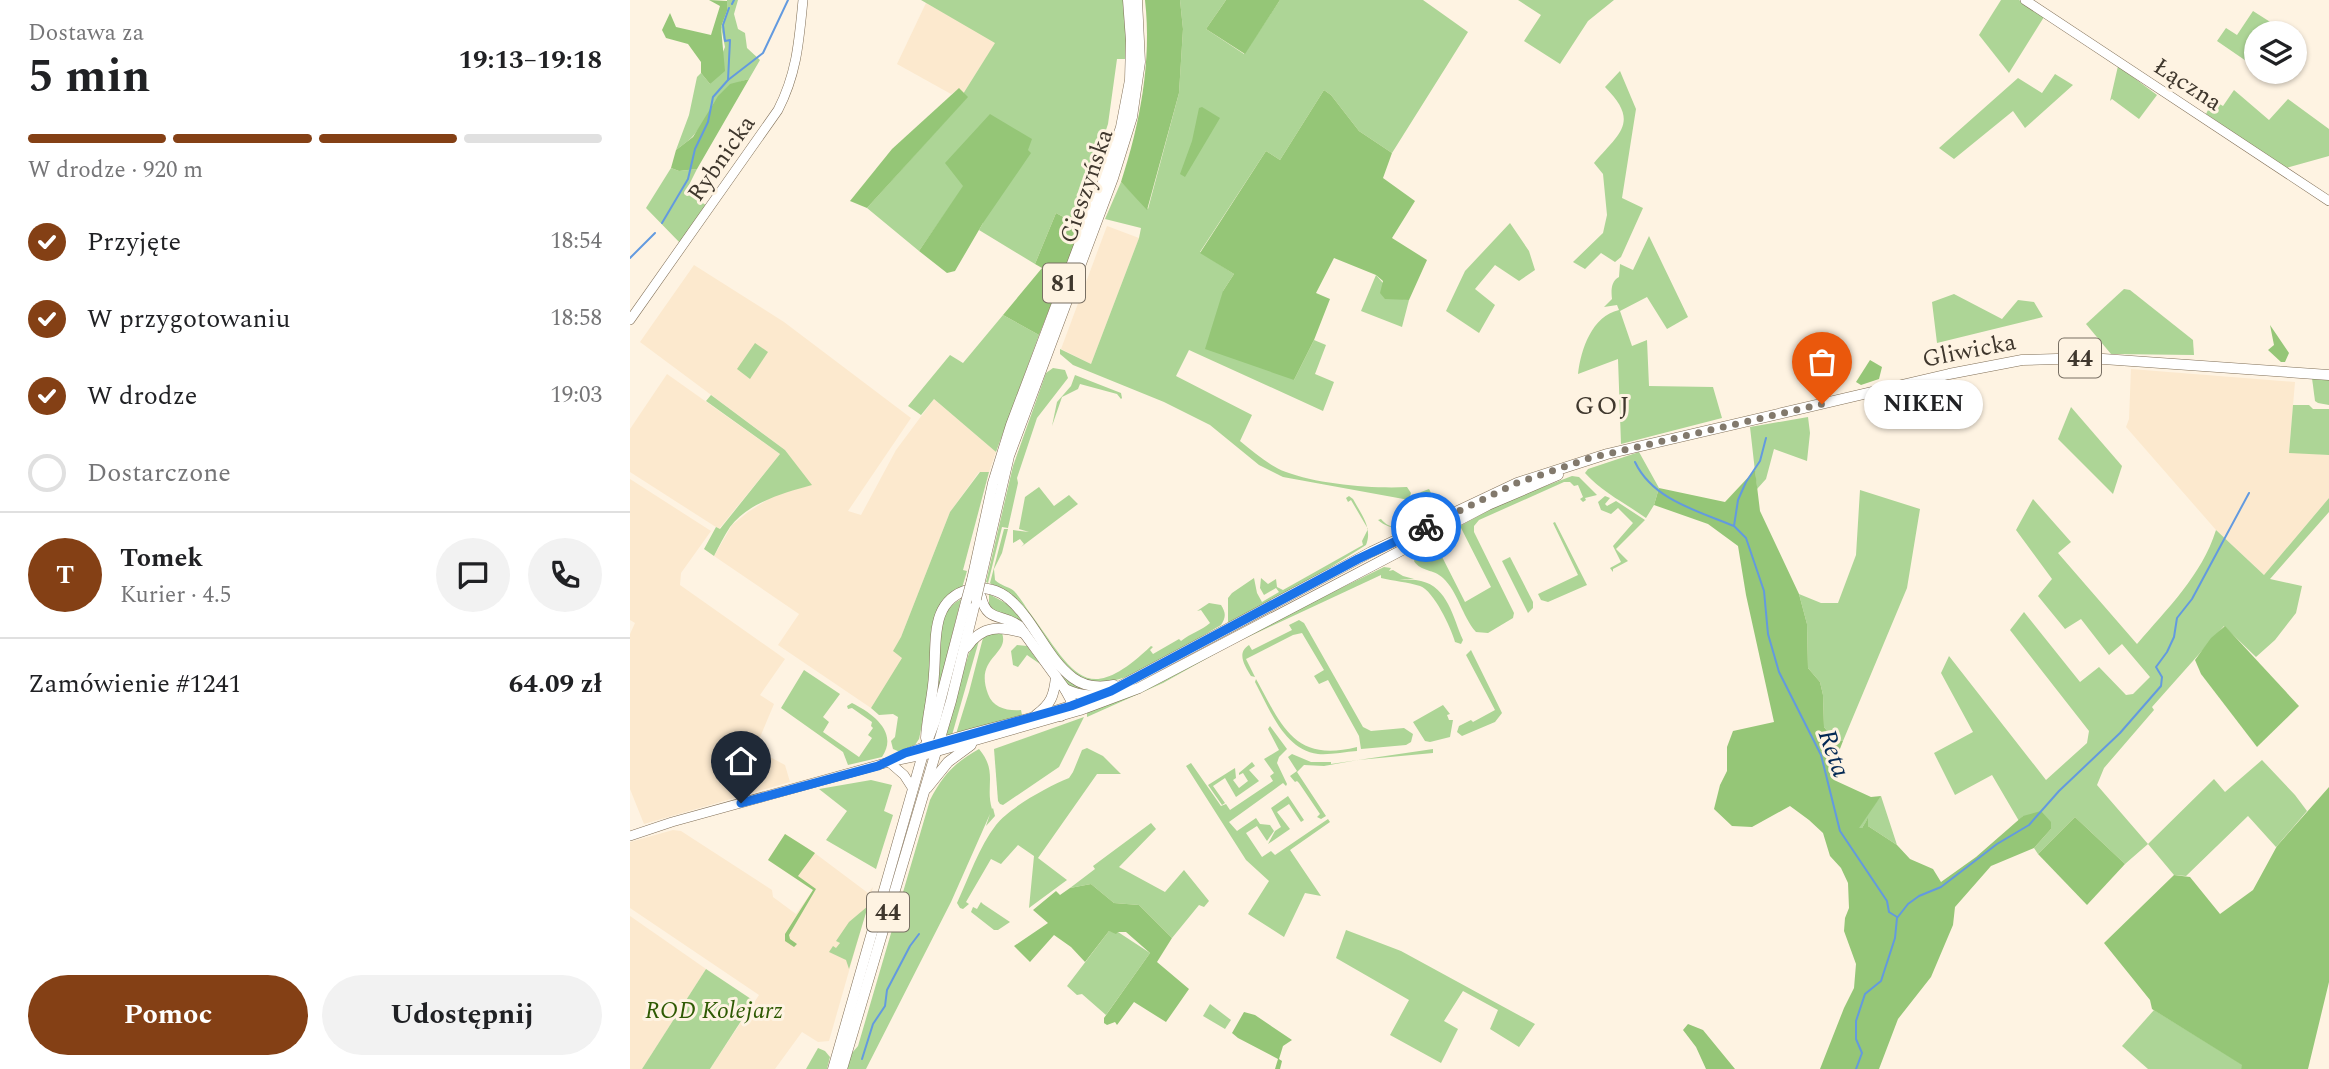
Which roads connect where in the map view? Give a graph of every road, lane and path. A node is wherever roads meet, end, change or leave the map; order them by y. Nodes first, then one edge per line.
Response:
1 (803, 0) edge
2 (1128, 0) edge
3 (1137, 0) edge
4 (2025, 0) edge
5 (2329, 201) edge
6 (630, 320) edge
7 (2329, 375) edge
8 (1624, 451) junction
9 (976, 581) junction
10 (975, 600) junction
11 (1024, 633) junction
12 (965, 650) junction
13 (1060, 682) junction
14 (1124, 683) junction
15 (1094, 697) junction
16 (1075, 708) junction
17 (1037, 715) junction
18 (981, 739) junction
19 (930, 749) junction
20 (889, 762) junction
21 (913, 789) junction
22 (923, 795) junction
23 (672, 822) junction
24 (630, 831) edge
25 (630, 836) edge
26 (833, 1069) edge
27 (842, 1069) edge

1 - 6 street, Rybnicka
2 - 9 main road, Cieszyńska / 81
3 - 9 main road, Cieszyńska / 81
4 - 5 street, Łączna
7 - 8 main road, Gliwicka / 44
8 - 14 main road, Gliwicka / 44
8 - 16 main road, Gliwicka / 44
9 - 10 main road, 81, bridge
10 - 11 main road
10 - 12 main road, 81
10 - 19 main road, 81
11 - 12 main road
11 - 13 main road
12 - 19 main road, 81
13 - 15 main road
13 - 16 main road
13 - 17 main road
14 - 15 main road, Gliwicka
14 - 19 main road
15 - 16 street, Gliwicka
16 - 17 street, Gliwicka
16 - 18 main road, 44
17 - 19 street, Gliwicka
18 - 19 main road, 44
18 - 22 main road, 44
19 - 20 street, Gliwicka
19 - 21 main road, 44
19 - 22 main road, 81
20 - 21 street
20 - 23 street, Gliwicka
21 - 26 main road, 44
22 - 27 main road, 44
23 - 24 street
23 - 25 street

